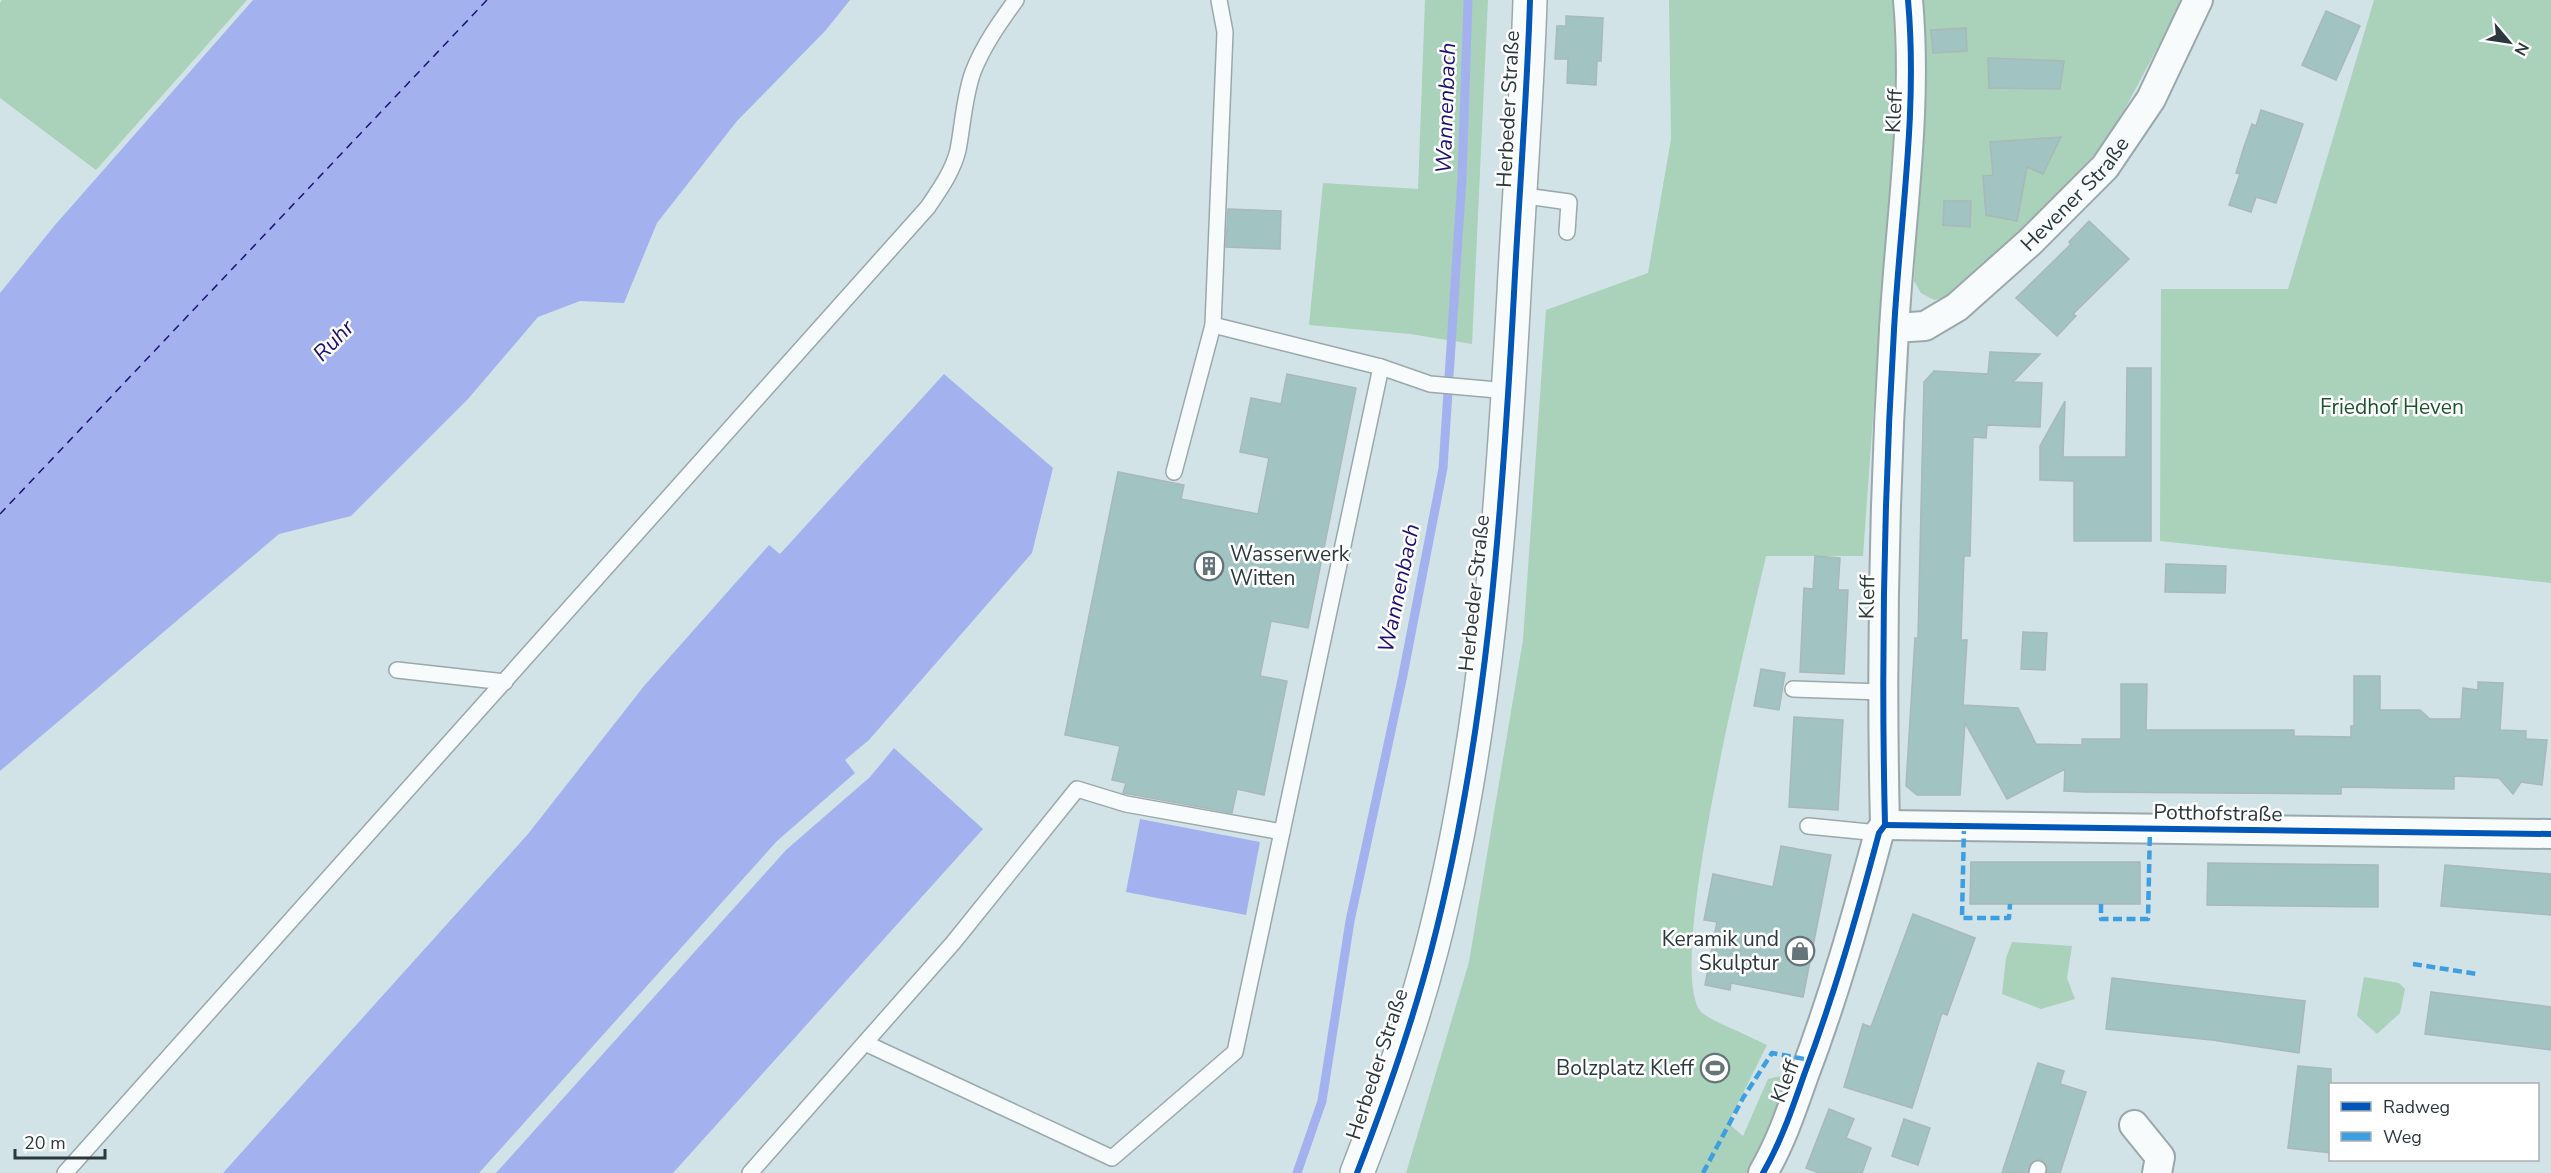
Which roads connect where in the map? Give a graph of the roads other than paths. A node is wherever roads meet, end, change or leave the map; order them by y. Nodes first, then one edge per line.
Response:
1 (1016, 0) edge
2 (1219, 0) edge
3 (1530, 0) edge
4 (1908, 0) edge
5 (2198, 0) edge
6 (1519, 195) junction
7 (1567, 232) dead end
8 (1213, 325) junction
9 (1894, 328) junction
10 (1381, 367) junction
11 (1508, 391) junction
12 (1174, 472) dead end
13 (397, 670) dead end
14 (505, 682) junction
15 (1793, 688) dead end
16 (1882, 692) junction
17 (1808, 826) dead end
18 (1882, 829) junction
19 (1282, 832) junction
20 (2551, 834) edge
21 (865, 1043) junction
22 (2134, 1125) dead end
23 (65, 1173) edge
24 (750, 1173) edge
25 (1357, 1173) edge
26 (1763, 1173) edge
27 (2157, 1173) edge

1 - 14 lane
2 - 8 lane
3 - 6 main road, Herbeder Straße
4 - 9 street, Kleff
5 - 9 street, Hevener Straße
6 - 7 lane
6 - 11 main road, Herbeder Straße
8 - 10 lane
8 - 12 lane
9 - 16 street, Kleff
10 - 11 lane
10 - 19 lane
11 - 25 main road, Herbeder Straße
13 - 14 lane
14 - 23 lane
15 - 16 lane
16 - 18 street, Kleff
17 - 18 lane
18 - 20 street, Potthofstraße
18 - 26 street, Kleff
19 - 21 lane
19 - 21 lane
21 - 24 lane
22 - 27 street

